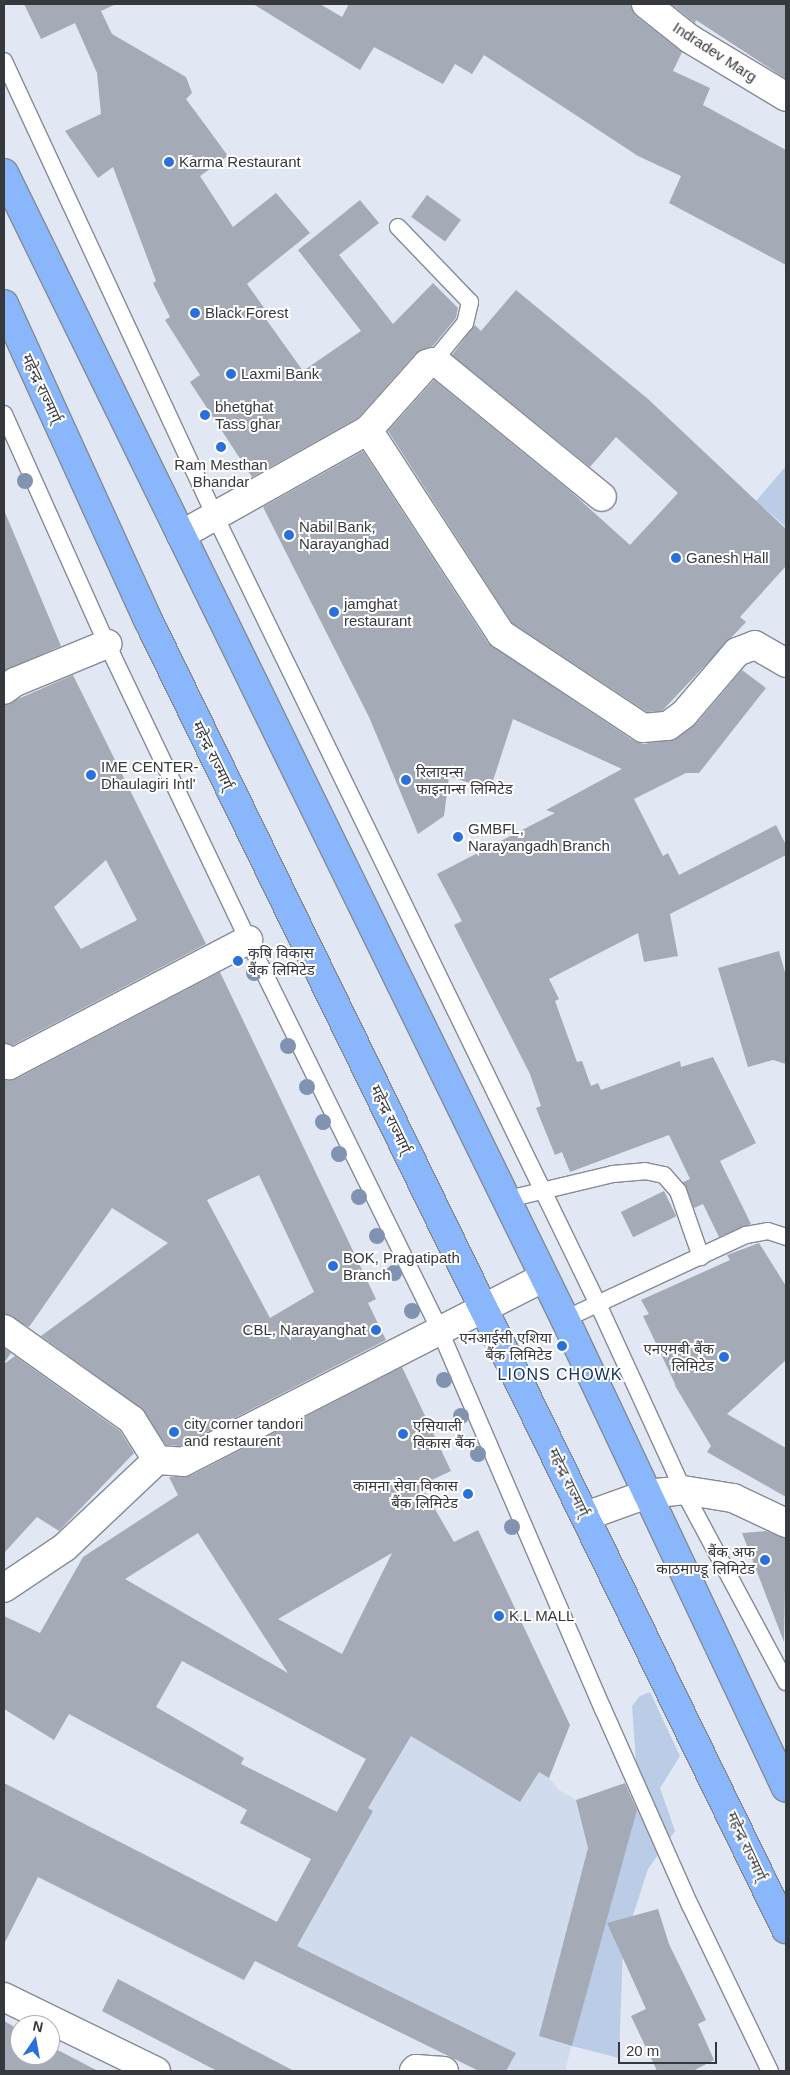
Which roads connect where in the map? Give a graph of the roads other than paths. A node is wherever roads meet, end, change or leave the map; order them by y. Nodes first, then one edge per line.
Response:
1 (646, 4) edge
2 (4, 61) edge
3 (786, 97) edge
4 (4, 173) edge
5 (398, 227) dead end
6 (4, 304) edge
7 (433, 362) junction
8 (4, 414) edge
9 (368, 430) junction
10 (602, 497) dead end
11 (215, 516) junction
12 (181, 535) junction
13 (107, 644) junction
14 (786, 663) edge
15 (4, 690) edge
16 (248, 940) junction
17 (4, 1058) edge
18 (544, 1191) junction
19 (504, 1200) junction
20 (786, 1237) edge
21 (701, 1257) junction
22 (542, 1278) junction
23 (598, 1304) junction
24 (485, 1308) junction
25 (564, 1319) junction
26 (4, 1329) edge
27 (440, 1331) junction
28 (157, 1460) junction
29 (683, 1490) junction
30 (647, 1494) junction
31 (586, 1516) junction
32 (786, 1523) edge
33 (4, 1588) edge
34 (786, 1682) edge
35 (786, 1788) edge
36 (786, 1929) edge
37 (4, 1997) edge
38 (156, 2071) edge
39 (414, 2071) edge
40 (444, 2071) edge
41 (770, 2071) edge

1 - 3 street, Indradev Marg
2 - 11 lane
4 - 12 highway
5 - 7 lane
6 - 24 highway, महेन्द्र राज्मार्ग्
7 - 9 street
7 - 10 street
8 - 13 lane
9 - 11 street
9 - 14 street
11 - 12 street
11 - 18 lane
12 - 19 highway
13 - 15 street
13 - 16 lane
16 - 17 street
16 - 27 lane
18 - 19 lane
18 - 21 lane
18 - 23 lane
19 - 22 highway
20 - 21 lane
21 - 23 lane
22 - 24 street
22 - 25 highway
23 - 25 lane
23 - 29 lane
24 - 27 street
24 - 31 highway, महेन्द्र राज्मार्ग्
25 - 30 highway
26 - 28 street
27 - 28 street
27 - 41 lane
28 - 33 street
29 - 30 street
29 - 32 street
29 - 34 lane
30 - 31 street
30 - 35 highway
31 - 36 highway, महेन्द्र राज्मार्ग्
37 - 38 street
39 - 40 street

